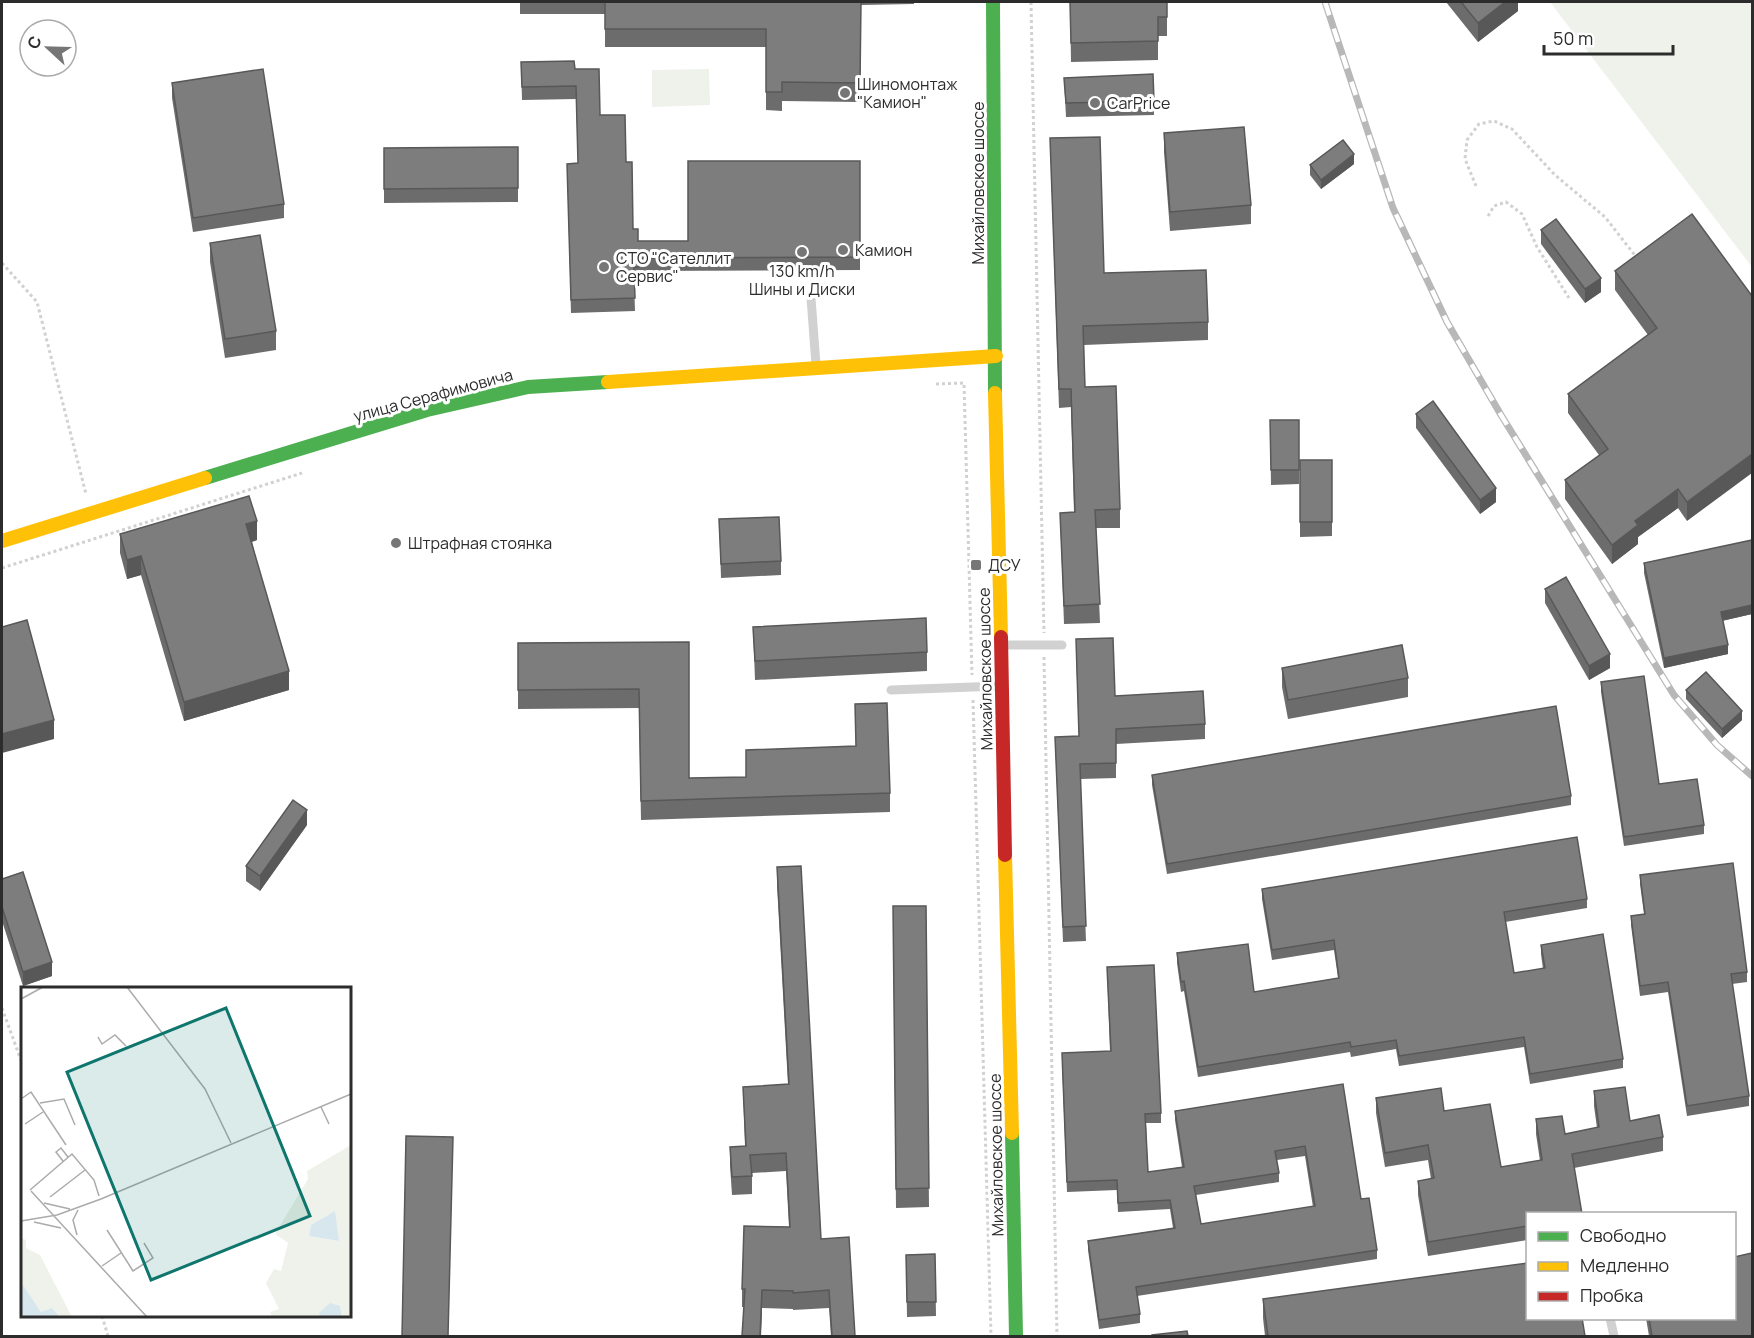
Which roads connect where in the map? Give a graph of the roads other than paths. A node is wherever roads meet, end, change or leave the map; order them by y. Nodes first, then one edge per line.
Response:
1 (993, 2) edge
2 (811, 298) dead end
3 (996, 356) junction
4 (816, 367) junction
5 (2, 541) edge
6 (1001, 645) junction
7 (1062, 645) dead end
8 (1002, 686) junction
9 (891, 690) dead end
10 (1610, 1320) edge
11 (1016, 1336) edge
12 (1614, 1336) edge

1 - 3 main road, Михайловское шоссе
2 - 4 lane
3 - 4 main road, улица Серафимовича
3 - 6 main road, Михайловское шоссе
4 - 5 main road, улица Серафимовича
6 - 7 lane
6 - 8 main road, Михайловское шоссе
8 - 9 lane
8 - 11 main road, Михайловское шоссе
10 - 12 lane

